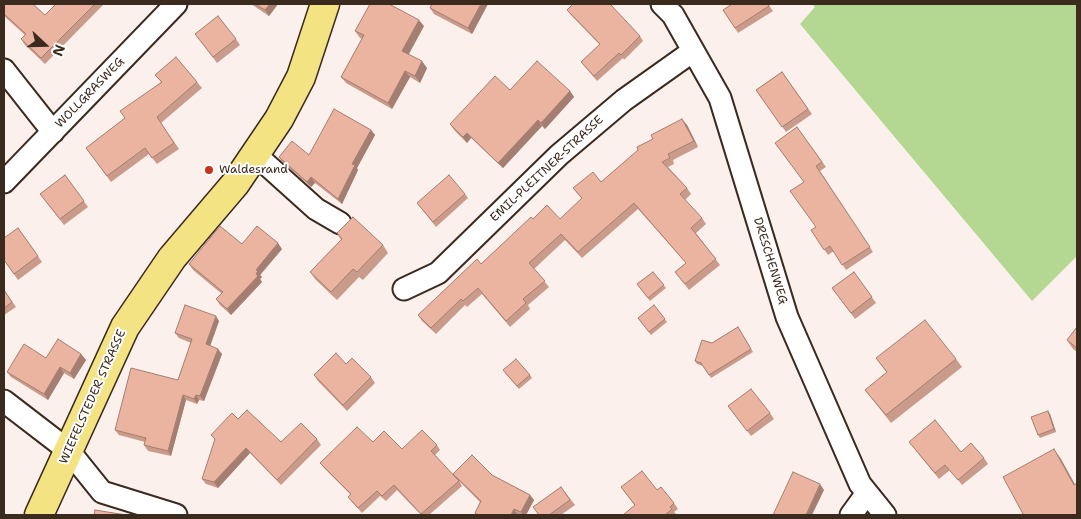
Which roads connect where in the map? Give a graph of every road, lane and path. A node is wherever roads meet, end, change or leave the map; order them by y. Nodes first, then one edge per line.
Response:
1 (176, 4) edge
2 (325, 4) edge
3 (662, 4) edge
4 (692, 51) junction
5 (4, 70) edge
6 (53, 132) junction
7 (256, 155) junction
8 (4, 182) edge
9 (340, 224) dead end
10 (404, 289) dead end
11 (4, 401) edge
12 (69, 451) junction
13 (867, 493) junction
14 (39, 515) edge
15 (176, 515) edge
16 (851, 515) edge
17 (885, 515) edge

1 - 6 street, WOLLGRASWEG
2 - 7 main road, WIEFELSTEDER STRASSE
3 - 4 street, DRESCHENWEG
4 - 10 street, EMIL-PLEITNER-STRASSE
4 - 13 street, DRESCHENWEG
5 - 6 street
6 - 8 street, WOLLGRASWEG
7 - 9 street
7 - 12 main road, WIEFELSTEDER STRASSE
11 - 12 street
12 - 14 main road, WIEFELSTEDER STRASSE
12 - 15 street
13 - 16 street
13 - 17 street, DRESCHENWEG

